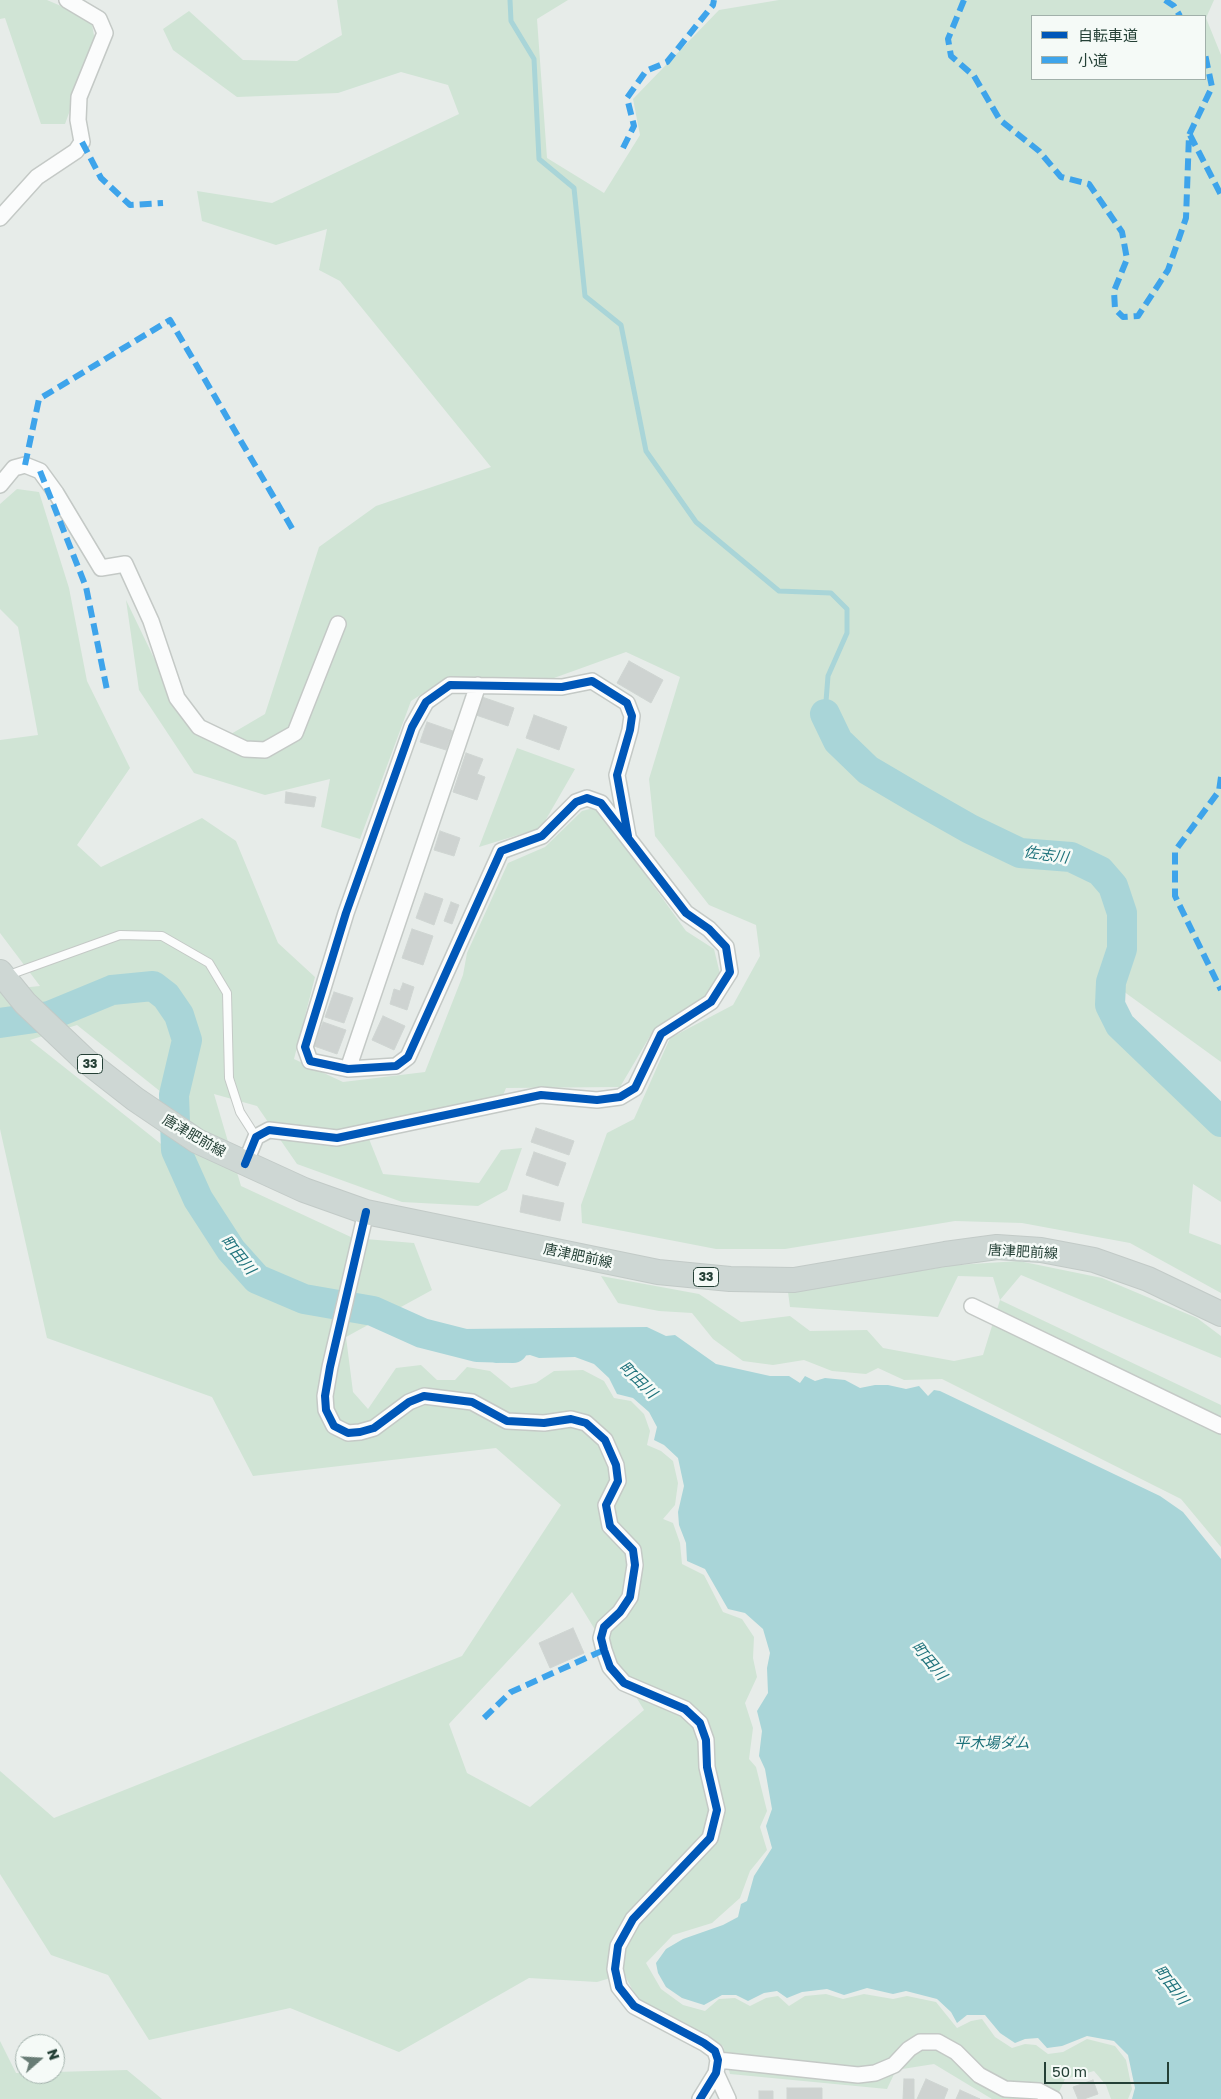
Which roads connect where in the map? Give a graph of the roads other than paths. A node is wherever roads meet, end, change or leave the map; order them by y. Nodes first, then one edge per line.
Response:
1 (67, 0) edge
2 (0, 218) edge
3 (0, 485) edge
4 (338, 624) dead end
5 (478, 685) junction
6 (628, 836) junction
7 (1, 975) edge
8 (348, 1069) junction
9 (256, 1137) junction
10 (245, 1164) junction
11 (366, 1212) junction
12 (972, 1306) dead end
13 (1221, 1314) edge
14 (1221, 1426) edge
15 (717, 2067) junction
16 (700, 2099) edge
17 (728, 2099) edge
18 (1054, 2099) edge

1 - 2 street
3 - 4 street
5 - 6 street
5 - 8 street
5 - 8 street
6 - 8 street
6 - 9 street
7 - 9 lane
7 - 10 main road, 唐津肥前線 / 33
9 - 10 street
10 - 11 main road, 唐津肥前線 / 33
11 - 13 main road, 唐津肥前線 / 33
11 - 15 street
12 - 14 street
15 - 16 street
15 - 17 street
15 - 18 street

